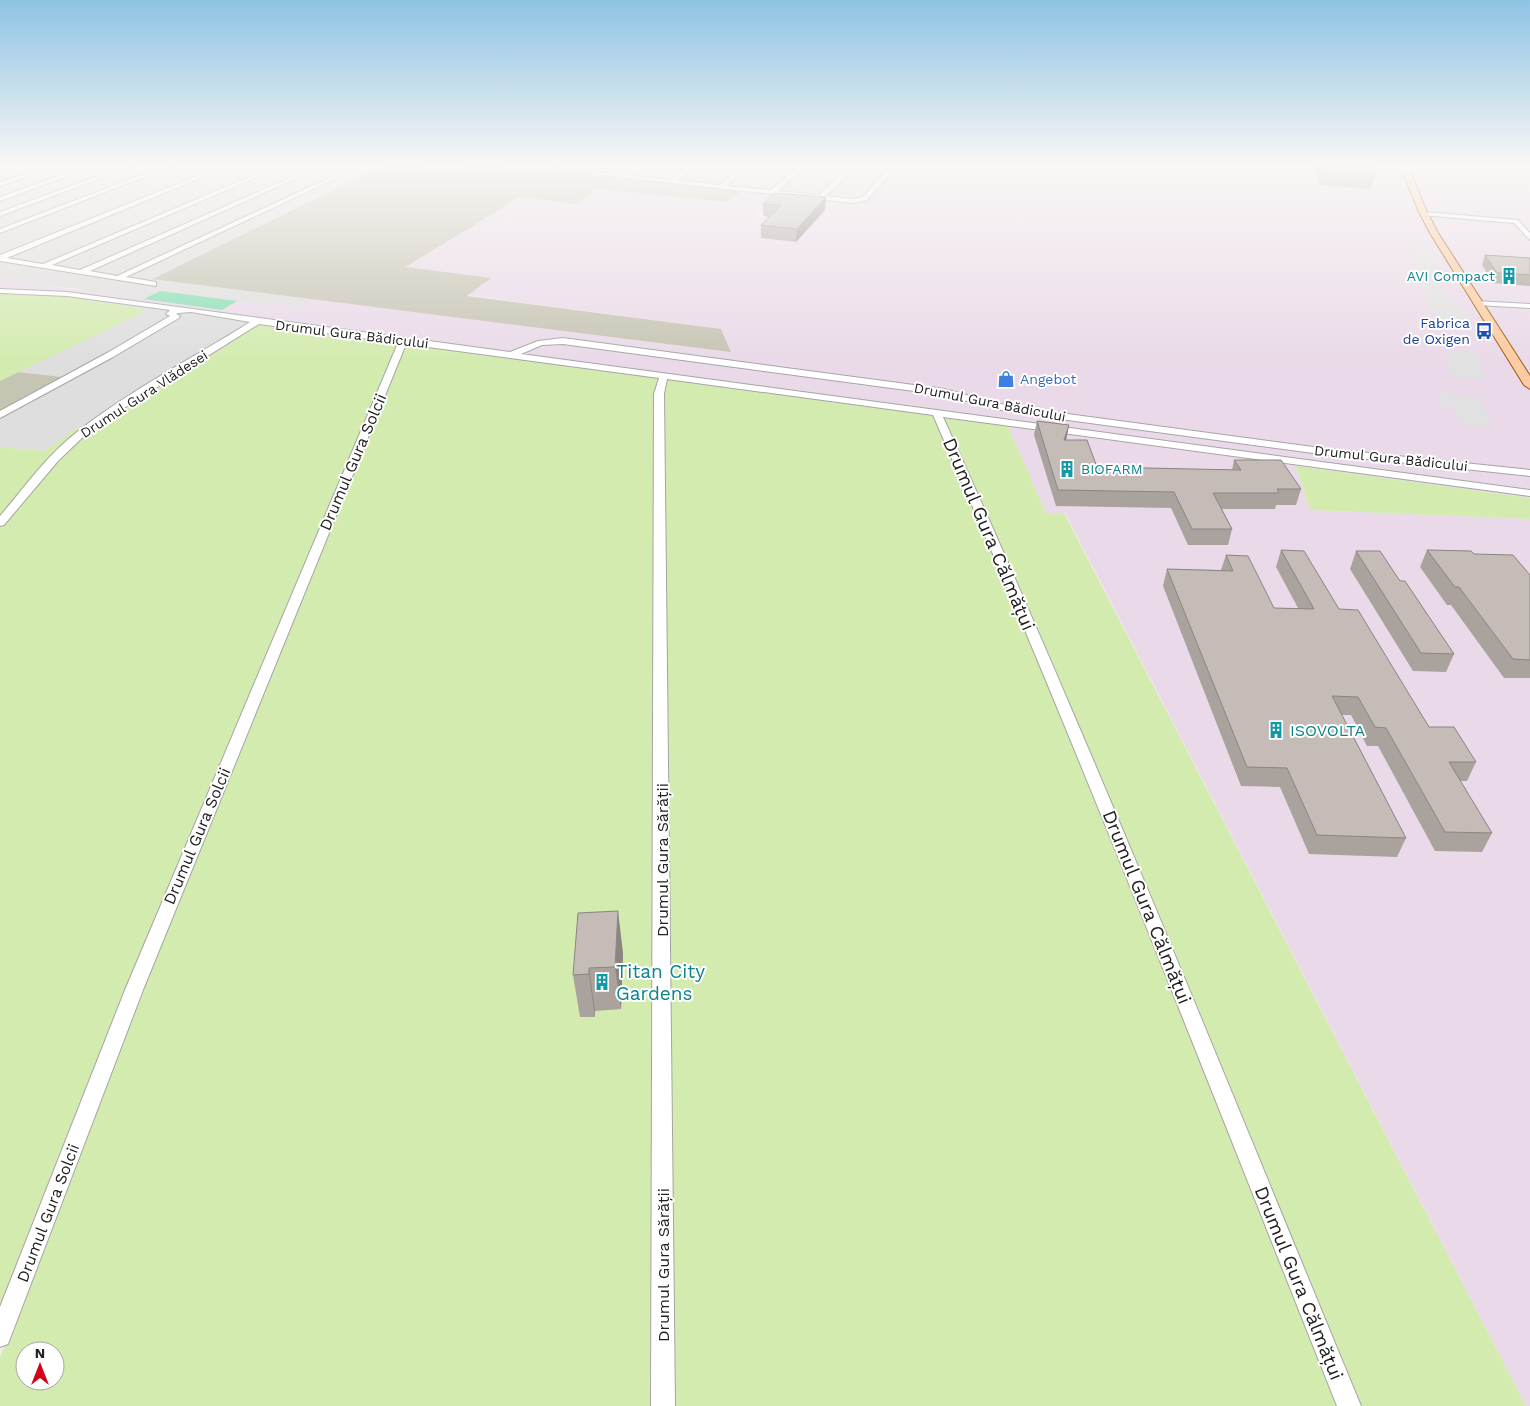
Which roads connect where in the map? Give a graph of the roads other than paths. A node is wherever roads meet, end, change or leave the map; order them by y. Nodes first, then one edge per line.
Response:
1 (69, 231) edge
2 (127, 231) edge
3 (174, 231) edge
4 (219, 231) edge
5 (1434, 231) edge
6 (0, 259) edge
7 (44, 266) junction
8 (82, 272) junction
9 (118, 278) junction
10 (0, 291) edge
11 (128, 303) junction
12 (1477, 303) junction
13 (1530, 306) edge
14 (181, 313) junction
15 (258, 321) junction
16 (403, 340) junction
17 (513, 355) junction
18 (664, 375) junction
19 (1530, 385) edge
20 (981, 401) junction
21 (936, 412) junction
22 (0, 415) edge
23 (970, 417) junction
24 (1530, 473) edge
25 (1530, 494) edge
26 (0, 523) edge
27 (0, 1336) edge
28 (663, 1406) edge
29 (1348, 1406) edge

1 - 6 street
2 - 7 street
3 - 8 street
4 - 9 street
5 - 12 main road
6 - 7 street
7 - 8 street
8 - 9 street
9 - 11 street
10 - 11 street
11 - 14 street
12 - 13 street
12 - 19 main road
14 - 15 street, Drumul Gura Bădicului
14 - 22 street
15 - 16 street, Drumul Gura Bădicului
15 - 26 street, Drumul Gura Vlădesei
16 - 17 street, Drumul Gura Bădicului
16 - 27 street, Drumul Gura Solcii
17 - 18 street, Drumul Gura Bădicului
17 - 20 street, Drumul Gura Bădicului
18 - 21 street, Drumul Gura Bădicului
18 - 28 street, Drumul Gura Sărății
20 - 23 street
20 - 24 street, Drumul Gura Bădicului
21 - 23 street, Drumul Gura Bădicului
21 - 29 street, Drumul Gura Călmățui
23 - 25 street, Drumul Gura Bădicului

